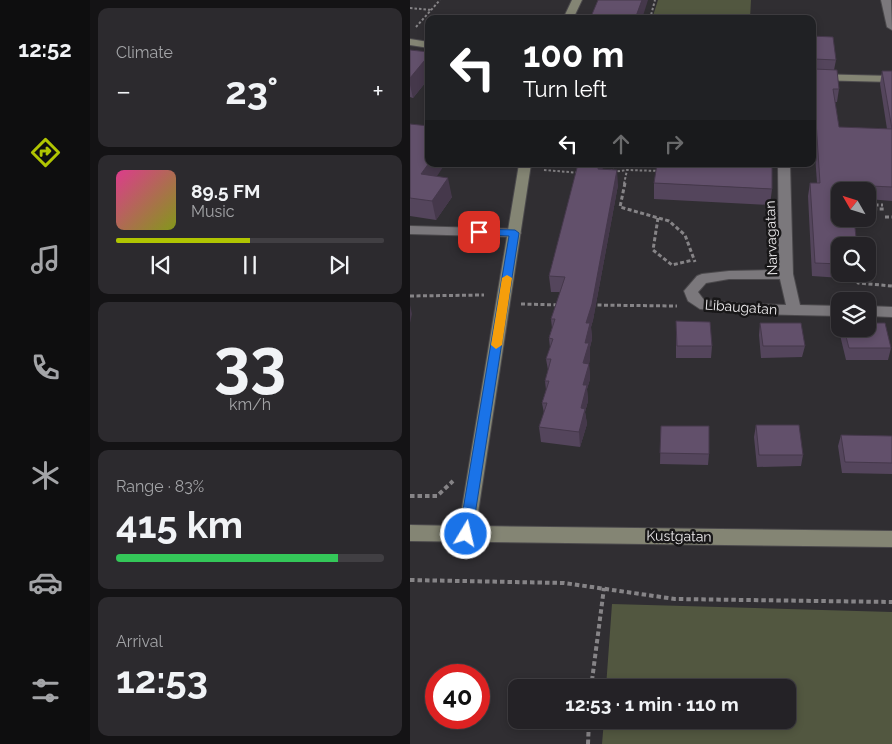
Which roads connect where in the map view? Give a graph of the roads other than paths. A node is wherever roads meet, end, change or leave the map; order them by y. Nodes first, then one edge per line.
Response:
1 (577, 0) edge
2 (886, 0) edge
3 (570, 15) edge
4 (892, 27) edge
5 (410, 42) edge
6 (425, 44) edge
7 (816, 77) edge
8 (892, 79) edge
9 (525, 167) edge
10 (784, 167) edge
11 (410, 230) edge
12 (515, 233) junction
13 (786, 274) junction
14 (794, 310) junction
15 (831, 311) edge
16 (876, 311) edge
17 (892, 312) edge
18 (410, 534) edge
19 (466, 534) junction
20 (892, 539) edge

1 - 3 street
2 - 4 street
5 - 6 street
7 - 8 street
9 - 12 street
10 - 13 street, Narvagatan
11 - 12 street
12 - 19 street
13 - 14 street, Narvagatan
13 - 14 street, Libaugatan
14 - 15 street, Libaugatan
16 - 17 street
18 - 19 street, Kustgatan
19 - 20 street, Kustgatan

